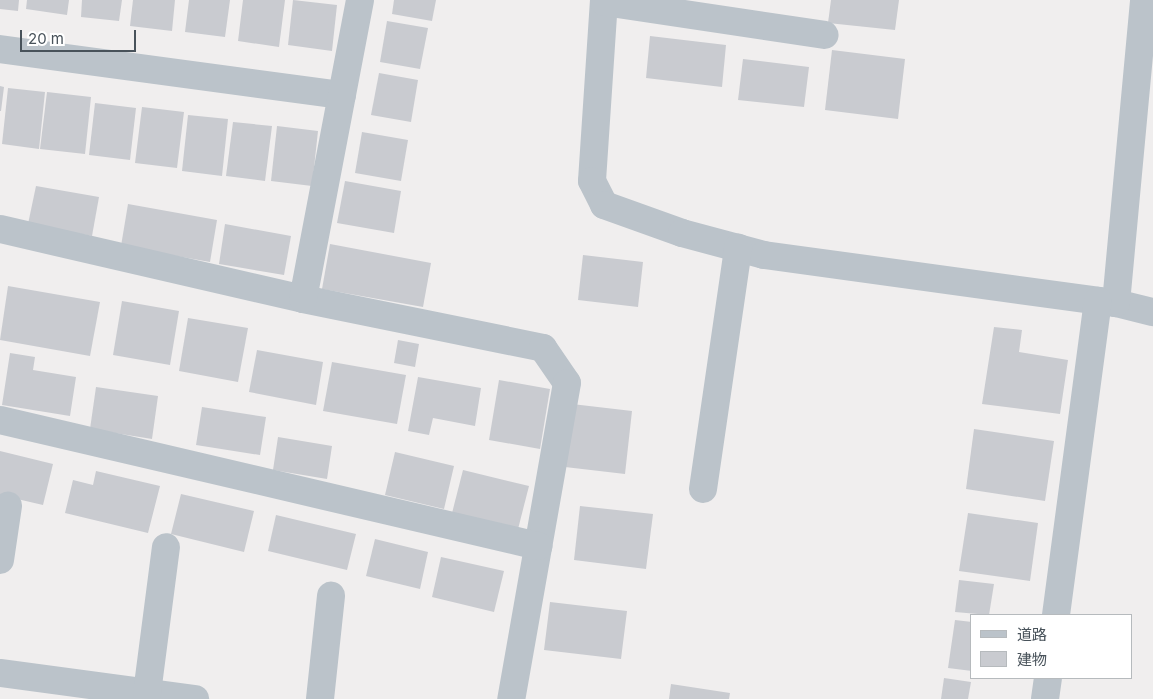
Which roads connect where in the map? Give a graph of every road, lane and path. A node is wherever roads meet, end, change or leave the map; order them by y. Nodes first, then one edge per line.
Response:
1 (360, 0) edge
2 (1144, 0) edge
3 (604, 1) edge
4 (825, 35) dead end
5 (0, 49) edge
6 (342, 95) junction
7 (1143, 130) edge
8 (0, 229) edge
9 (738, 248) junction
10 (303, 298) junction
11 (1107, 302) junction
12 (1153, 312) edge
13 (0, 420) edge
14 (703, 489) dead end
15 (8, 506) dead end
16 (538, 546) junction
17 (166, 547) dead end
18 (0, 560) edge
19 (331, 596) dead end
20 (1056, 614) edge
21 (0, 673) edge
22 (1048, 679) edge
23 (147, 693) junction
24 (195, 699) edge
25 (320, 699) edge
26 (511, 699) edge
27 (1045, 699) edge

1 - 6 street
2 - 7 street
3 - 4 street
3 - 9 street
5 - 6 street
6 - 10 street
7 - 11 street
8 - 10 street
9 - 11 street
9 - 14 street
10 - 16 street
11 - 12 street
11 - 20 street
13 - 16 street
15 - 18 street
16 - 26 street
17 - 23 street
19 - 25 street
21 - 23 street
22 - 27 street
23 - 24 street

